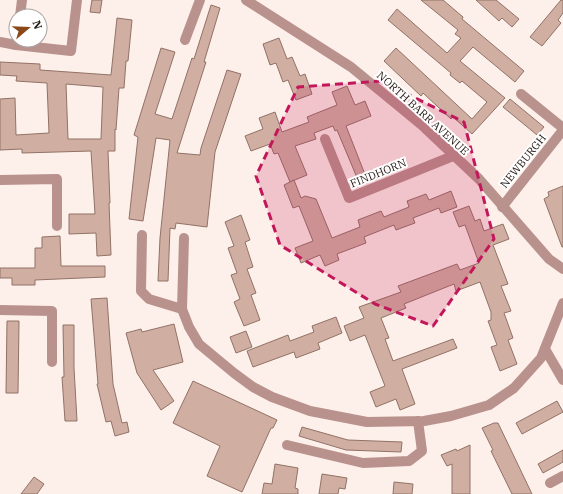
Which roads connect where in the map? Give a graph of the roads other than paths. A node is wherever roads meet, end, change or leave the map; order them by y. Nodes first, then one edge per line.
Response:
1 (77, 0) edge
2 (200, 0) edge
3 (246, 0) edge
4 (185, 40) dead end
5 (48, 48) edge
6 (521, 94) dead end
7 (563, 129) edge
8 (325, 139) dead end
9 (453, 156) junction
10 (0, 180) edge
11 (502, 206) junction
12 (57, 226) dead end
13 (142, 235) dead end
14 (184, 238) dead end
15 (563, 269) edge
16 (563, 303) edge
17 (182, 309) junction
18 (0, 310) edge
19 (545, 348) junction
20 (52, 362) dead end
21 (563, 380) edge
22 (418, 421) junction
23 (287, 445) dead end
24 (563, 476) edge
25 (550, 482) dead end

1 - 5 street
2 - 4 street
3 - 9 street, NORTH BARR AVENUE
6 - 7 street, NEWBURGH
7 - 11 street, NEWBURGH
8 - 9 street, FINDHORN
9 - 11 street, NORTH BARR AVENUE
10 - 12 street
11 - 15 street, NORTH BARR AVENUE
13 - 17 street
14 - 17 street
16 - 19 street
17 - 22 street
18 - 20 street
19 - 21 street
19 - 22 street
22 - 23 street
24 - 25 street

